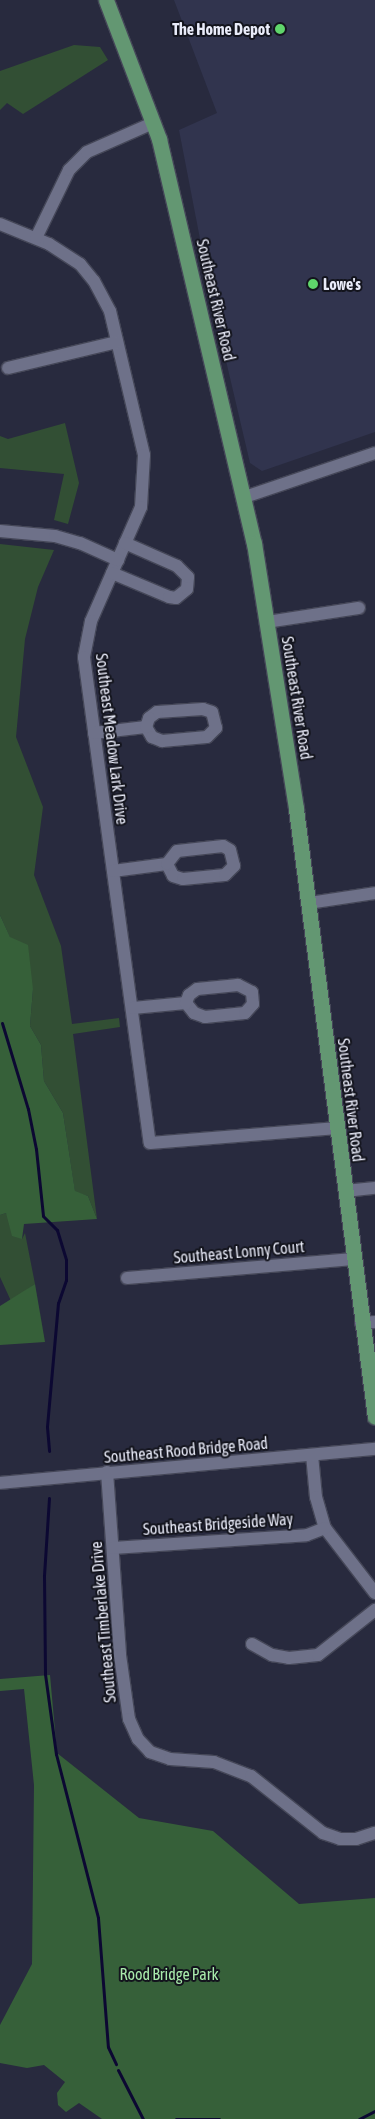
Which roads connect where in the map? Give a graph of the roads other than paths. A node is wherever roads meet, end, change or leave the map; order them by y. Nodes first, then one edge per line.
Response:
1 (106, 0) edge
2 (153, 123) junction
3 (0, 224) edge
4 (36, 238) junction
5 (117, 342) junction
6 (8, 368) dead end
7 (375, 453) edge
8 (245, 497) junction
9 (0, 530) edge
10 (125, 543) junction
11 (118, 560) junction
12 (112, 573) junction
13 (359, 608) dead end
14 (267, 622) junction
15 (146, 727) junction
16 (94, 733) junction
17 (167, 864) junction
18 (113, 871) junction
19 (375, 893) edge
20 (309, 903) junction
21 (186, 1003) junction
22 (133, 1008) junction
23 (337, 1128) junction
24 (375, 1188) edge
25 (345, 1191) junction
26 (353, 1259) junction
27 (127, 1278) dead end
28 (368, 1322) edge
29 (375, 1417) edge
30 (375, 1449) edge
31 (312, 1455) junction
32 (107, 1472) junction
33 (0, 1483) edge
34 (325, 1528) junction
35 (112, 1548) junction
36 (375, 1593) edge
37 (375, 1610) edge
38 (252, 1644) dead end
39 (375, 1833) edge

1 - 2 main road, Southeast River Road
2 - 4 street
2 - 8 main road, Southeast River Road
3 - 4 street, Southeast Meadow Lark Drive
4 - 5 street, Southeast Meadow Lark Drive
5 - 6 street
5 - 10 street, Southeast Meadow Lark Drive
7 - 8 street
8 - 14 main road, Southeast River Road
9 - 11 street
10 - 11 street, Southeast Meadow Lark Drive
10 - 12 street
11 - 12 street, Southeast Meadow Lark Drive
12 - 16 street, Southeast Meadow Lark Drive
13 - 14 street
14 - 20 main road, Southeast River Road
15 - 15 street
15 - 16 street
16 - 18 street, Southeast Meadow Lark Drive
17 - 17 street
17 - 18 street
18 - 22 street, Southeast Meadow Lark Drive
19 - 20 street
20 - 23 main road, Southeast River Road
21 - 21 street
21 - 22 street
22 - 23 street, Southeast Meadow Lark Drive
23 - 25 main road, Southeast River Road
24 - 25 street
25 - 26 main road, Southeast River Road
26 - 27 street, Southeast Lonny Court
26 - 28 main road, Southeast River Road
28 - 29 main road, Southeast River Road
30 - 31 street, Southeast Rood Bridge Road
31 - 32 street, Southeast Rood Bridge Road
31 - 34 street
32 - 33 street, Southeast Rood Bridge Road
32 - 35 street, Southeast Timberlake Drive
34 - 35 street, Southeast Bridgeside Way
34 - 36 street
35 - 39 street, Southeast Timberlake Drive
37 - 38 street

